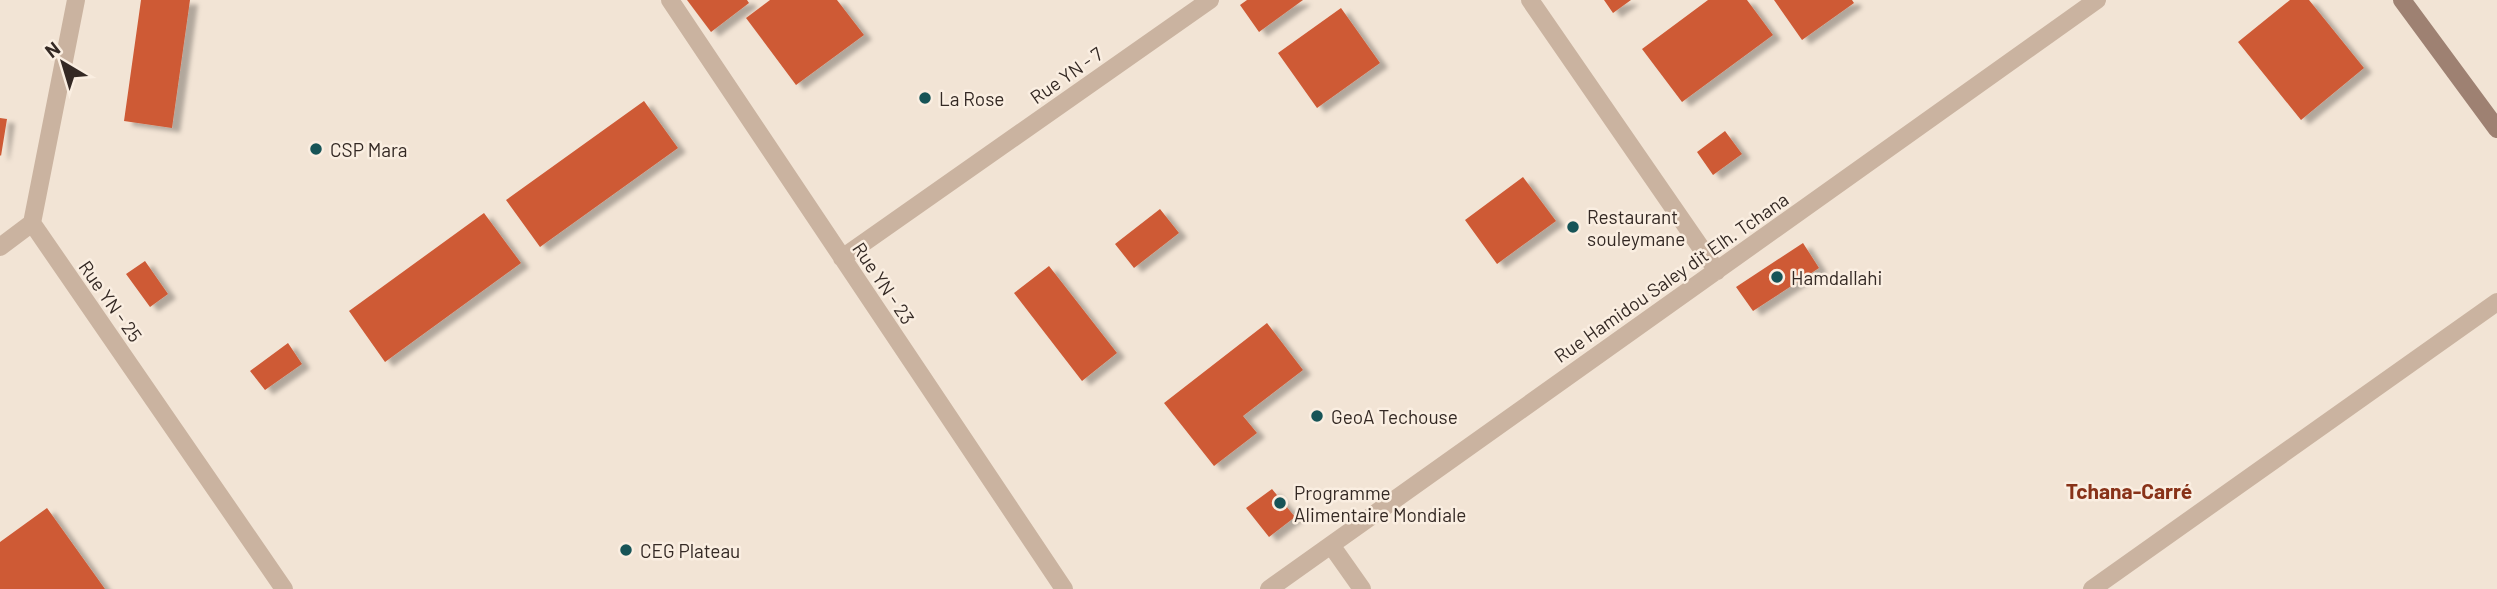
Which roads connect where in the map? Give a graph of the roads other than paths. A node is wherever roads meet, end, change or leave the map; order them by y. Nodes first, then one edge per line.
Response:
1 (76, 0) edge
2 (670, 0) edge
3 (1210, 0) edge
4 (1530, 0) edge
5 (2098, 0) edge
6 (2402, 0) edge
7 (2497, 129) edge
8 (32, 223) junction
9 (0, 247) edge
10 (842, 257) junction
11 (1717, 271) junction
12 (2497, 302) edge
13 (1331, 545) junction
14 (284, 589) edge
15 (1064, 589) edge
16 (1269, 589) edge
17 (1362, 589) edge
18 (2092, 589) edge

1 - 8 street
2 - 10 street, Rue YN - 23
3 - 10 street, Rue YN - 7
4 - 11 street
5 - 11 street, Rue Hamidou Saley dit Elh. Tchana
6 - 7 street
8 - 9 street
8 - 14 street, Rue YN - 25
10 - 15 street, Rue YN - 23
11 - 13 street, Rue Hamidou Saley dit Elh. Tchana
12 - 18 street
13 - 16 street, Rue Hamidou Saley dit Elh. Tchana
13 - 17 street

